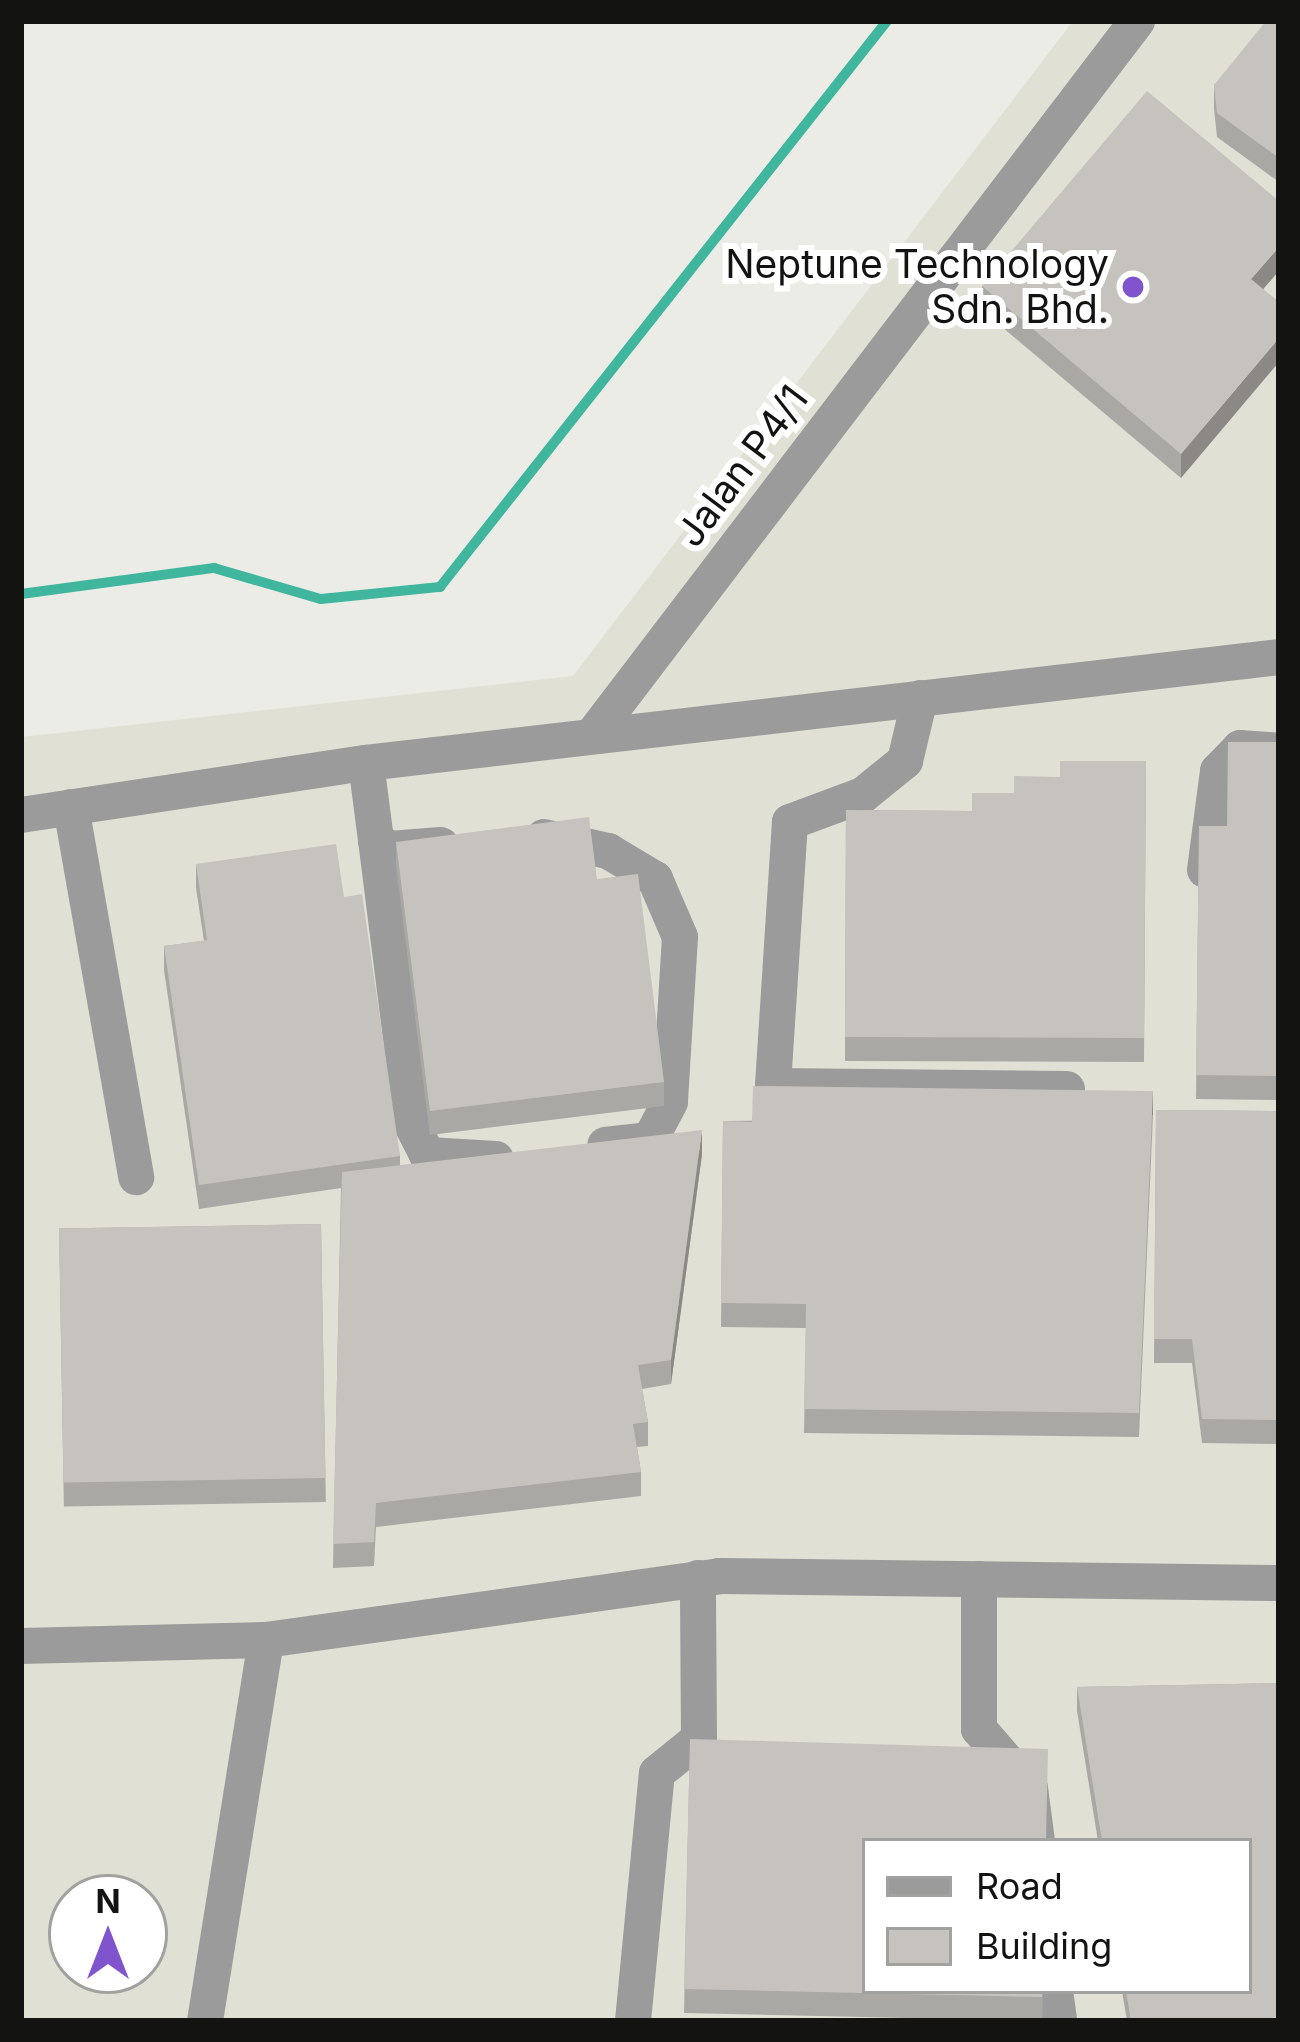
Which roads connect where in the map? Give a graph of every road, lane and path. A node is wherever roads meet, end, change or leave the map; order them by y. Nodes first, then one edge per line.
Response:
1 (1137, 21) edge
2 (1279, 657) edge
3 (920, 698) junction
4 (592, 736) junction
5 (1279, 751) edge
6 (366, 763) junction
7 (71, 807) junction
8 (21, 815) edge
9 (376, 839) junction
10 (1201, 898) edge
11 (1067, 1089) edge
12 (572, 1150) edge
13 (530, 1155) edge
14 (136, 1177) dead end
15 (698, 1578) junction
16 (979, 1580) junction
17 (1279, 1583) edge
18 (266, 1640) junction
19 (21, 1646) edge
20 (1037, 1838) edge
21 (206, 2021) edge
22 (633, 2021) edge

1 - 4 street, Jalan P4/1
2 - 3 street
3 - 4 street
3 - 11 street
4 - 6 street
5 - 10 street
6 - 7 street
6 - 9 street
7 - 8 street
7 - 14 street
9 - 12 street
9 - 13 street
15 - 16 street
15 - 18 street
15 - 22 street
16 - 17 street
16 - 20 street
18 - 19 street
18 - 21 street

